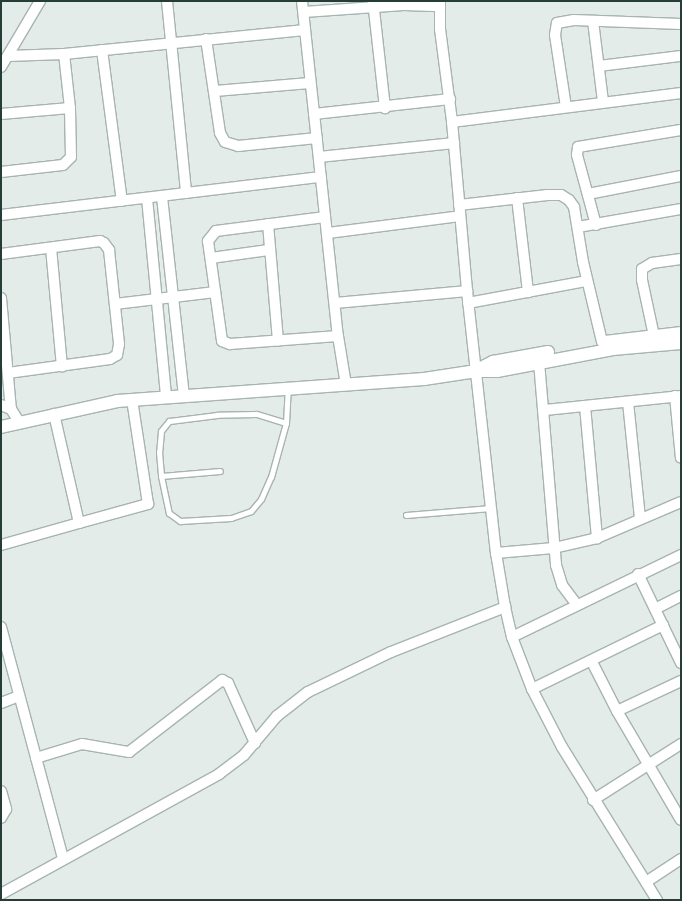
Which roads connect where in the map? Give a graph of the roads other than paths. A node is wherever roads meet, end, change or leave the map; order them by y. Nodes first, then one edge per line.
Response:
1 (40, 1) edge
2 (167, 1) edge
3 (302, 1) edge
4 (440, 3) edge
5 (374, 5) edge
6 (304, 12) junction
7 (593, 21) junction
8 (681, 24) edge
9 (305, 30) junction
10 (206, 39) junction
11 (170, 43) junction
12 (102, 50) junction
13 (64, 54) junction
14 (8, 56) junction
15 (681, 56) edge
16 (599, 66) junction
17 (1, 67) edge
18 (310, 83) junction
19 (214, 92) junction
20 (681, 93) edge
21 (450, 99) junction
22 (603, 101) junction
23 (566, 107) junction
24 (70, 108) junction
25 (385, 108) junction
26 (1, 114) edge
27 (314, 114) junction
28 (452, 122) junction
29 (681, 130) edge
30 (316, 138) junction
31 (454, 143) junction
32 (319, 157) junction
33 (1, 172) edge
34 (681, 176) edge
35 (321, 177) junction
36 (186, 193) junction
37 (588, 194) junction
38 (162, 197) junction
39 (147, 198) junction
40 (517, 198) junction
41 (122, 201) junction
42 (459, 205) junction
43 (681, 209) edge
44 (1, 215) edge
45 (460, 216) junction
46 (325, 217) junction
47 (268, 224) junction
48 (596, 225) junction
49 (578, 227) junction
50 (328, 233) junction
51 (51, 248) junction
52 (268, 250) junction
53 (1, 254) edge
54 (211, 258) junction
55 (681, 259) edge
56 (587, 281) junction
57 (467, 291) junction
58 (214, 292) junction
59 (528, 292) junction
60 (173, 297) junction
61 (1, 298) edge
62 (158, 300) junction
63 (468, 302) junction
64 (334, 303) junction
65 (115, 304) junction
66 (3, 327) edge
67 (681, 333) edge
68 (338, 336) junction
69 (654, 336) junction
70 (278, 341) junction
71 (602, 342) junction
72 (681, 343) edge
73 (539, 362) junction
74 (62, 366) junction
75 (476, 371) junction
76 (8, 373) junction
77 (346, 385) junction
78 (288, 389) junction
79 (184, 395) junction
80 (166, 396) junction
81 (678, 396) edge
82 (132, 399) junction
83 (628, 402) junction
84 (1, 405) edge
85 (585, 406) junction
86 (11, 409) junction
87 (545, 410) junction
88 (54, 414) junction
89 (19, 422) junction
90 (286, 423) junction
91 (1, 427) edge
92 (680, 438) edge
93 (681, 458) edge
94 (220, 471) dead end
95 (161, 476) junction
96 (681, 502) edge
97 (491, 508) junction
98 (406, 515) dead end
99 (640, 518) junction
100 (79, 523) junction
101 (597, 538) junction
102 (1, 544) edge
103 (554, 548) junction
104 (496, 553) junction
105 (681, 555) edge
106 (638, 574) junction
107 (681, 596) edge
108 (576, 605) junction
109 (505, 607) junction
110 (655, 609) junction
111 (663, 625) junction
112 (1, 627) edge
113 (512, 637) junction
114 (681, 639) edge
115 (672, 644) junction
116 (592, 662) junction
117 (681, 663) edge
118 (681, 681) edge
119 (532, 689) junction
120 (20, 696) junction
121 (1, 702) edge
122 (617, 711) junction
123 (255, 743) junction
124 (681, 744) edge
125 (36, 758) junction
126 (647, 764) junction
127 (1, 791) edge
128 (593, 800) junction
129 (679, 813) edge
130 (1, 818) edge
131 (63, 859) junction
132 (681, 859) edge
133 (646, 882) junction
134 (1, 894) edge
135 (657, 900) edge

1 - 14 street
2 - 11 street
3 - 6 street
4 - 5 street
4 - 21 street
5 - 6 street
5 - 25 street
6 - 9 street
7 - 8 street
7 - 16 street
7 - 23 street
9 - 10 street
9 - 18 street
10 - 11 street
10 - 19 street
11 - 12 street
11 - 36 street
12 - 13 street
12 - 41 street
13 - 14 street
13 - 24 street
14 - 17 street
15 - 16 street
16 - 22 street
18 - 19 street
18 - 27 street
19 - 30 street
20 - 22 street
21 - 25 street
21 - 28 street
22 - 23 street
23 - 28 street
24 - 26 street
24 - 33 street
25 - 27 street
27 - 30 street
28 - 31 street
29 - 37 street
30 - 32 street
31 - 32 street
31 - 42 street
32 - 35 street
34 - 37 street
35 - 36 street
35 - 46 street
36 - 38 street
37 - 48 street
38 - 39 street
38 - 60 street
39 - 41 street
39 - 62 street
40 - 42 street
40 - 49 street
40 - 59 street
41 - 44 street
42 - 45 street
43 - 48 street
45 - 50 street
45 - 57 street
46 - 47 street
46 - 50 street
47 - 52 street
47 - 54 street
48 - 49 street
49 - 56 street
50 - 64 street
51 - 53 street
51 - 65 street
51 - 74 street
52 - 54 street
52 - 70 street
54 - 58 street
55 - 69 street
56 - 59 street
56 - 71 street
57 - 63 street
57 - 64 street
58 - 60 street
58 - 70 street
59 - 63 street
60 - 62 street
60 - 79 street
61 - 66 street
62 - 65 street
62 - 80 street
63 - 75 street
64 - 68 street
65 - 74 street
66 - 76 street
67 - 69 main road
68 - 70 street
68 - 77 street
69 - 71 main road
71 - 75 main road
72 - 73 main road
73 - 75 main road
73 - 87 street
74 - 76 street
75 - 77 main road
75 - 97 street
76 - 86 street
77 - 78 main road
78 - 79 main road
78 - 90 lane
79 - 80 main road
80 - 82 main road
81 - 83 street
81 - 92 street
82 - 88 main road
82 - 100 street
83 - 85 street
83 - 99 street
84 - 86 street
85 - 87 street
85 - 101 street
86 - 89 street
87 - 103 street
88 - 89 main road
88 - 100 street
89 - 91 main road
90 - 95 lane
90 - 95 lane
92 - 93 street
94 - 95 lane
96 - 99 street
97 - 98 lane
97 - 104 street
99 - 101 street
100 - 102 street
101 - 103 street
103 - 104 street
103 - 108 street
104 - 109 street
105 - 106 street
106 - 108 street
106 - 110 street
107 - 110 street
108 - 113 street
109 - 113 street
109 - 123 street
110 - 111 street
111 - 115 street
111 - 116 street
112 - 120 street
113 - 119 street
114 - 115 street
115 - 117 street
116 - 119 street
116 - 122 street
118 - 122 street
119 - 128 street
120 - 121 street
120 - 125 street
122 - 126 street
123 - 125 street
123 - 131 street
124 - 126 street
125 - 131 street
126 - 128 street
126 - 129 street
127 - 130 street
128 - 133 street
131 - 134 street
132 - 133 street
133 - 135 street

